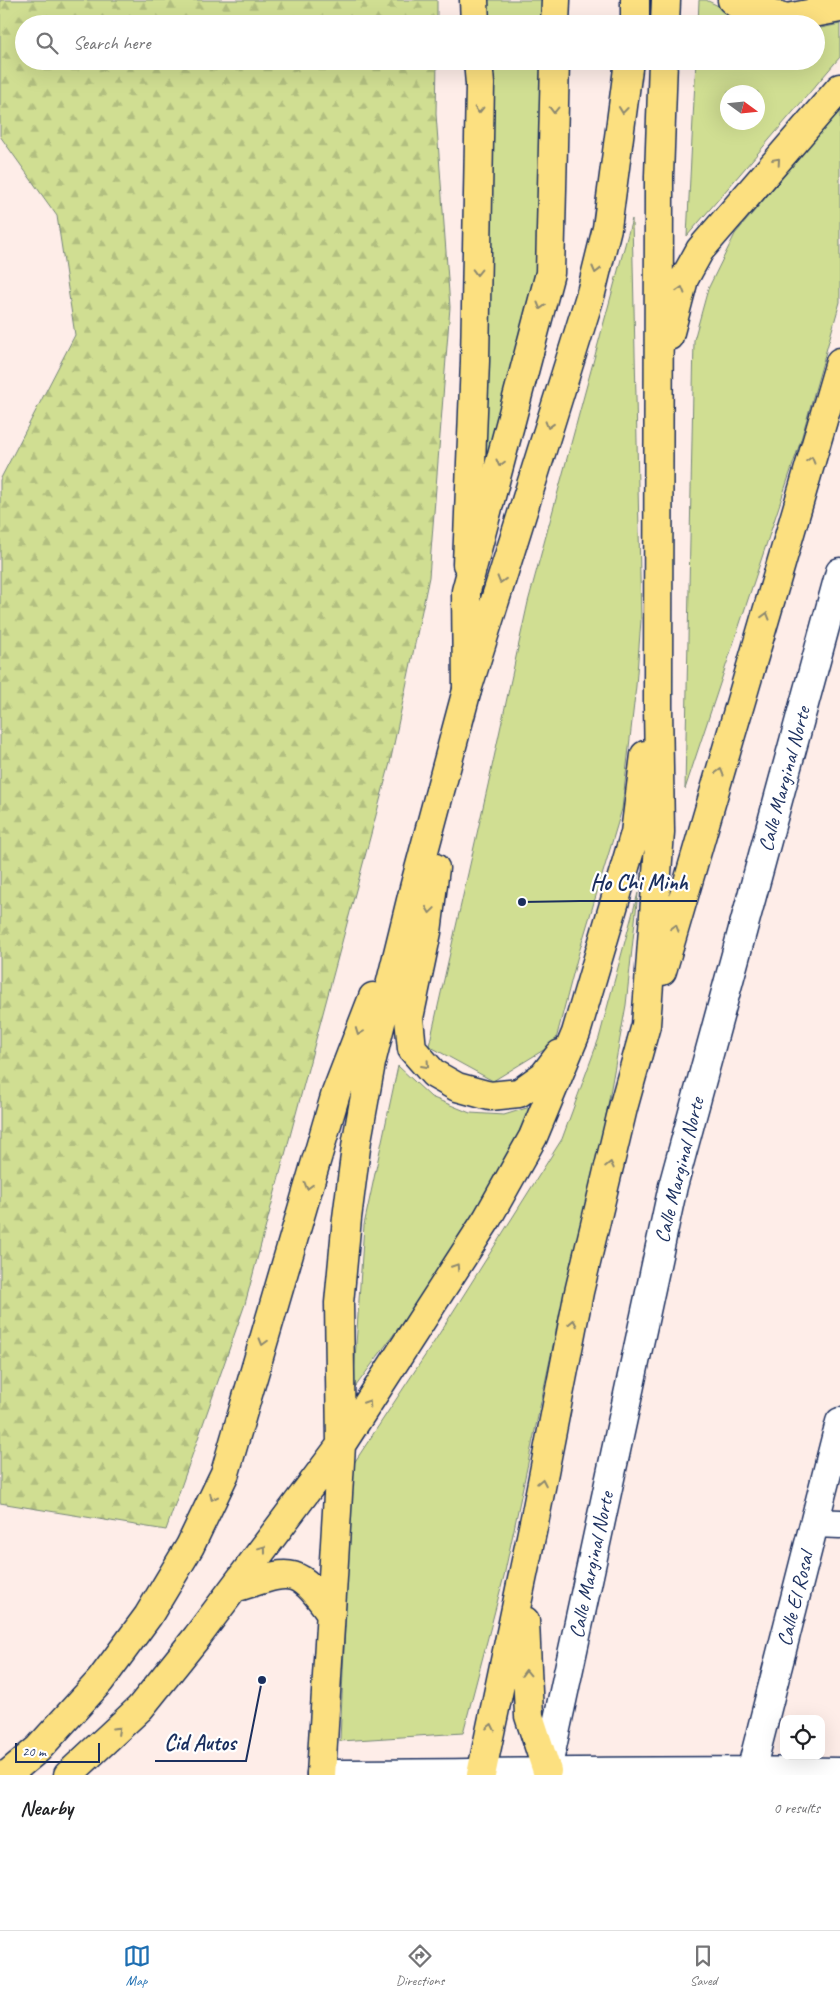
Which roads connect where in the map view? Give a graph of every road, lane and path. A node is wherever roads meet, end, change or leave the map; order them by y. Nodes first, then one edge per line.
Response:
1 (474, 0) edge
2 (556, 0) edge
3 (635, 0) edge
4 (666, 0) edge
5 (732, 0) edge
6 (840, 8) edge
7 (475, 15) edge
8 (555, 15) edge
9 (635, 15) edge
10 (665, 15) edge
11 (776, 15) edge
12 (803, 15) edge
13 (479, 70) edge
14 (555, 70) edge
15 (628, 70) edge
16 (663, 70) edge
17 (840, 88) edge
18 (840, 362) edge
19 (659, 442) junction
20 (840, 572) edge
21 (466, 591) junction
22 (833, 624) edge
23 (658, 654) junction
24 (467, 690) junction
25 (450, 758) junction
26 (414, 888) junction
27 (646, 1025) junction
28 (576, 1032) junction
29 (840, 1422) edge
30 (341, 1445) junction
31 (536, 1513) junction
32 (827, 1523) edge
33 (234, 1588) junction
34 (330, 1612) junction
35 (840, 1772) edge
36 (547, 1773) edge
37 (751, 1773) edge
38 (482, 1774) edge
39 (7, 1775) edge
40 (68, 1775) edge
41 (321, 1775) edge

1 - 7 main road
2 - 8 main road
3 - 9 main road
4 - 10 main road
5 - 11 main road
6 - 12 main road
13 -> 21 main road
14 -> 21 main road
15 -> 24 main road
16 - 19 main road
19 -> 17 main road
27 -> 18 main road
19 - 23 main road
20 - 22 street, Calle Marginal Norte
21 - 24 main road
22 - 36 street, Calle Marginal Norte
23 - 27 main road
23 - 28 main road
24 - 25 main road
25 - 26 main road
25 -> 28 main road
26 - 30 main road
26 -> 39 main road
31 -> 27 main road
30 -> 28 main road
29 - 32 street, Calle El Rosal
33 -> 30 main road
30 - 34 main road
36 -> 31 main road
38 -> 31 main road
32 - 37 street, Calle El Rosal
33 - 34 main road
40 -> 33 main road
34 - 41 main road
35 - 37 street
36 - 37 street
36 - 38 street
38 - 41 street

